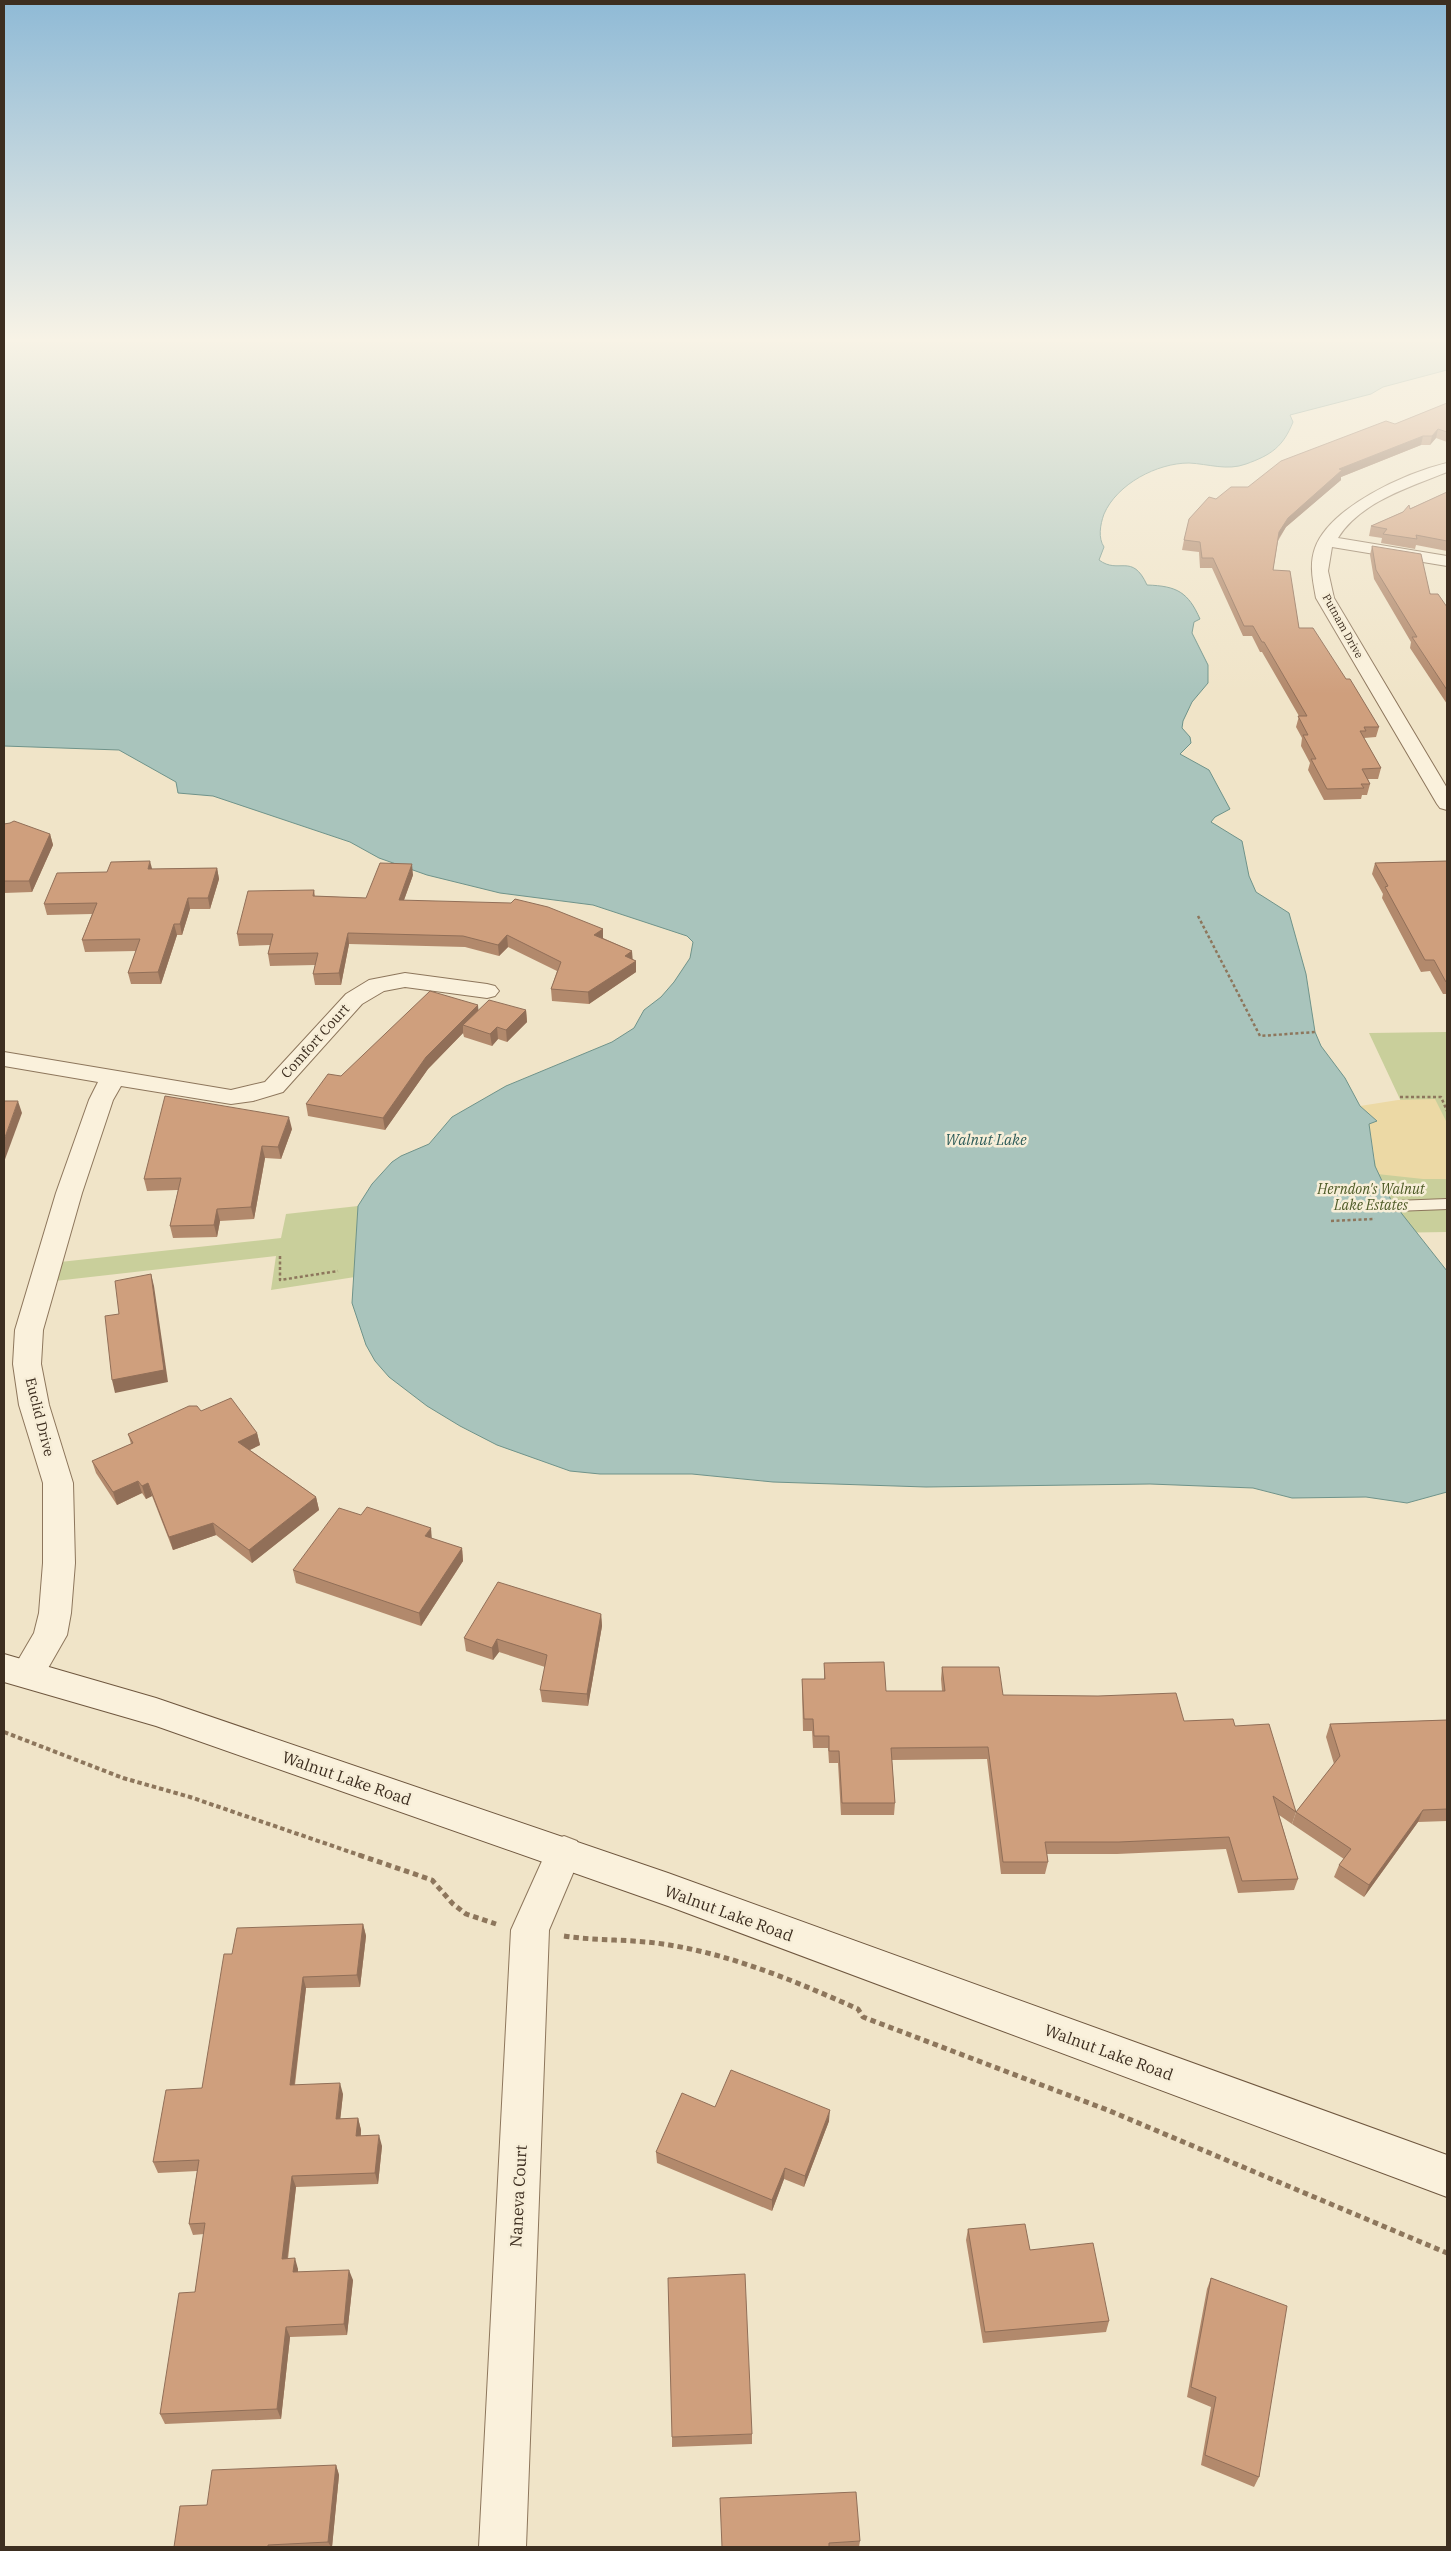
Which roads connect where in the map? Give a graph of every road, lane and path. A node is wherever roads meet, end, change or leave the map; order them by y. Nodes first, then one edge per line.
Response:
1 (1447, 467) edge
2 (1326, 541) junction
3 (1447, 561) edge
4 (1447, 804) edge
5 (1198, 916) dead end
6 (487, 991) dead end
7 (1315, 1032) dead end
8 (4, 1059) edge
9 (112, 1077) junction
10 (1400, 1097) dead end
11 (1447, 1111) edge
12 (1447, 1204) edge
13 (1396, 1206) dead end
14 (280, 1256) dead end
15 (338, 1271) dead end
16 (16, 1671) edge
17 (4, 1732) edge
18 (564, 1852) junction
19 (530, 1930) junction
20 (1447, 2176) edge
21 (1447, 2253) edge
22 (502, 2547) edge

1 - 2 street, Putnam Drive
2 - 3 street
2 - 4 street, Putnam Drive
5 - 7 path
6 - 9 street, Comfort Court
8 - 9 street, Comfort Court
9 - 16 street, Euclid Drive
10 - 11 path
12 - 13 lane
14 - 15 path
16 - 18 street, Walnut Lake Road
17 - 19 path
18 - 19 street, Naneva Court
18 - 20 street, Walnut Lake Road
19 - 21 path
19 - 22 street, Naneva Court

